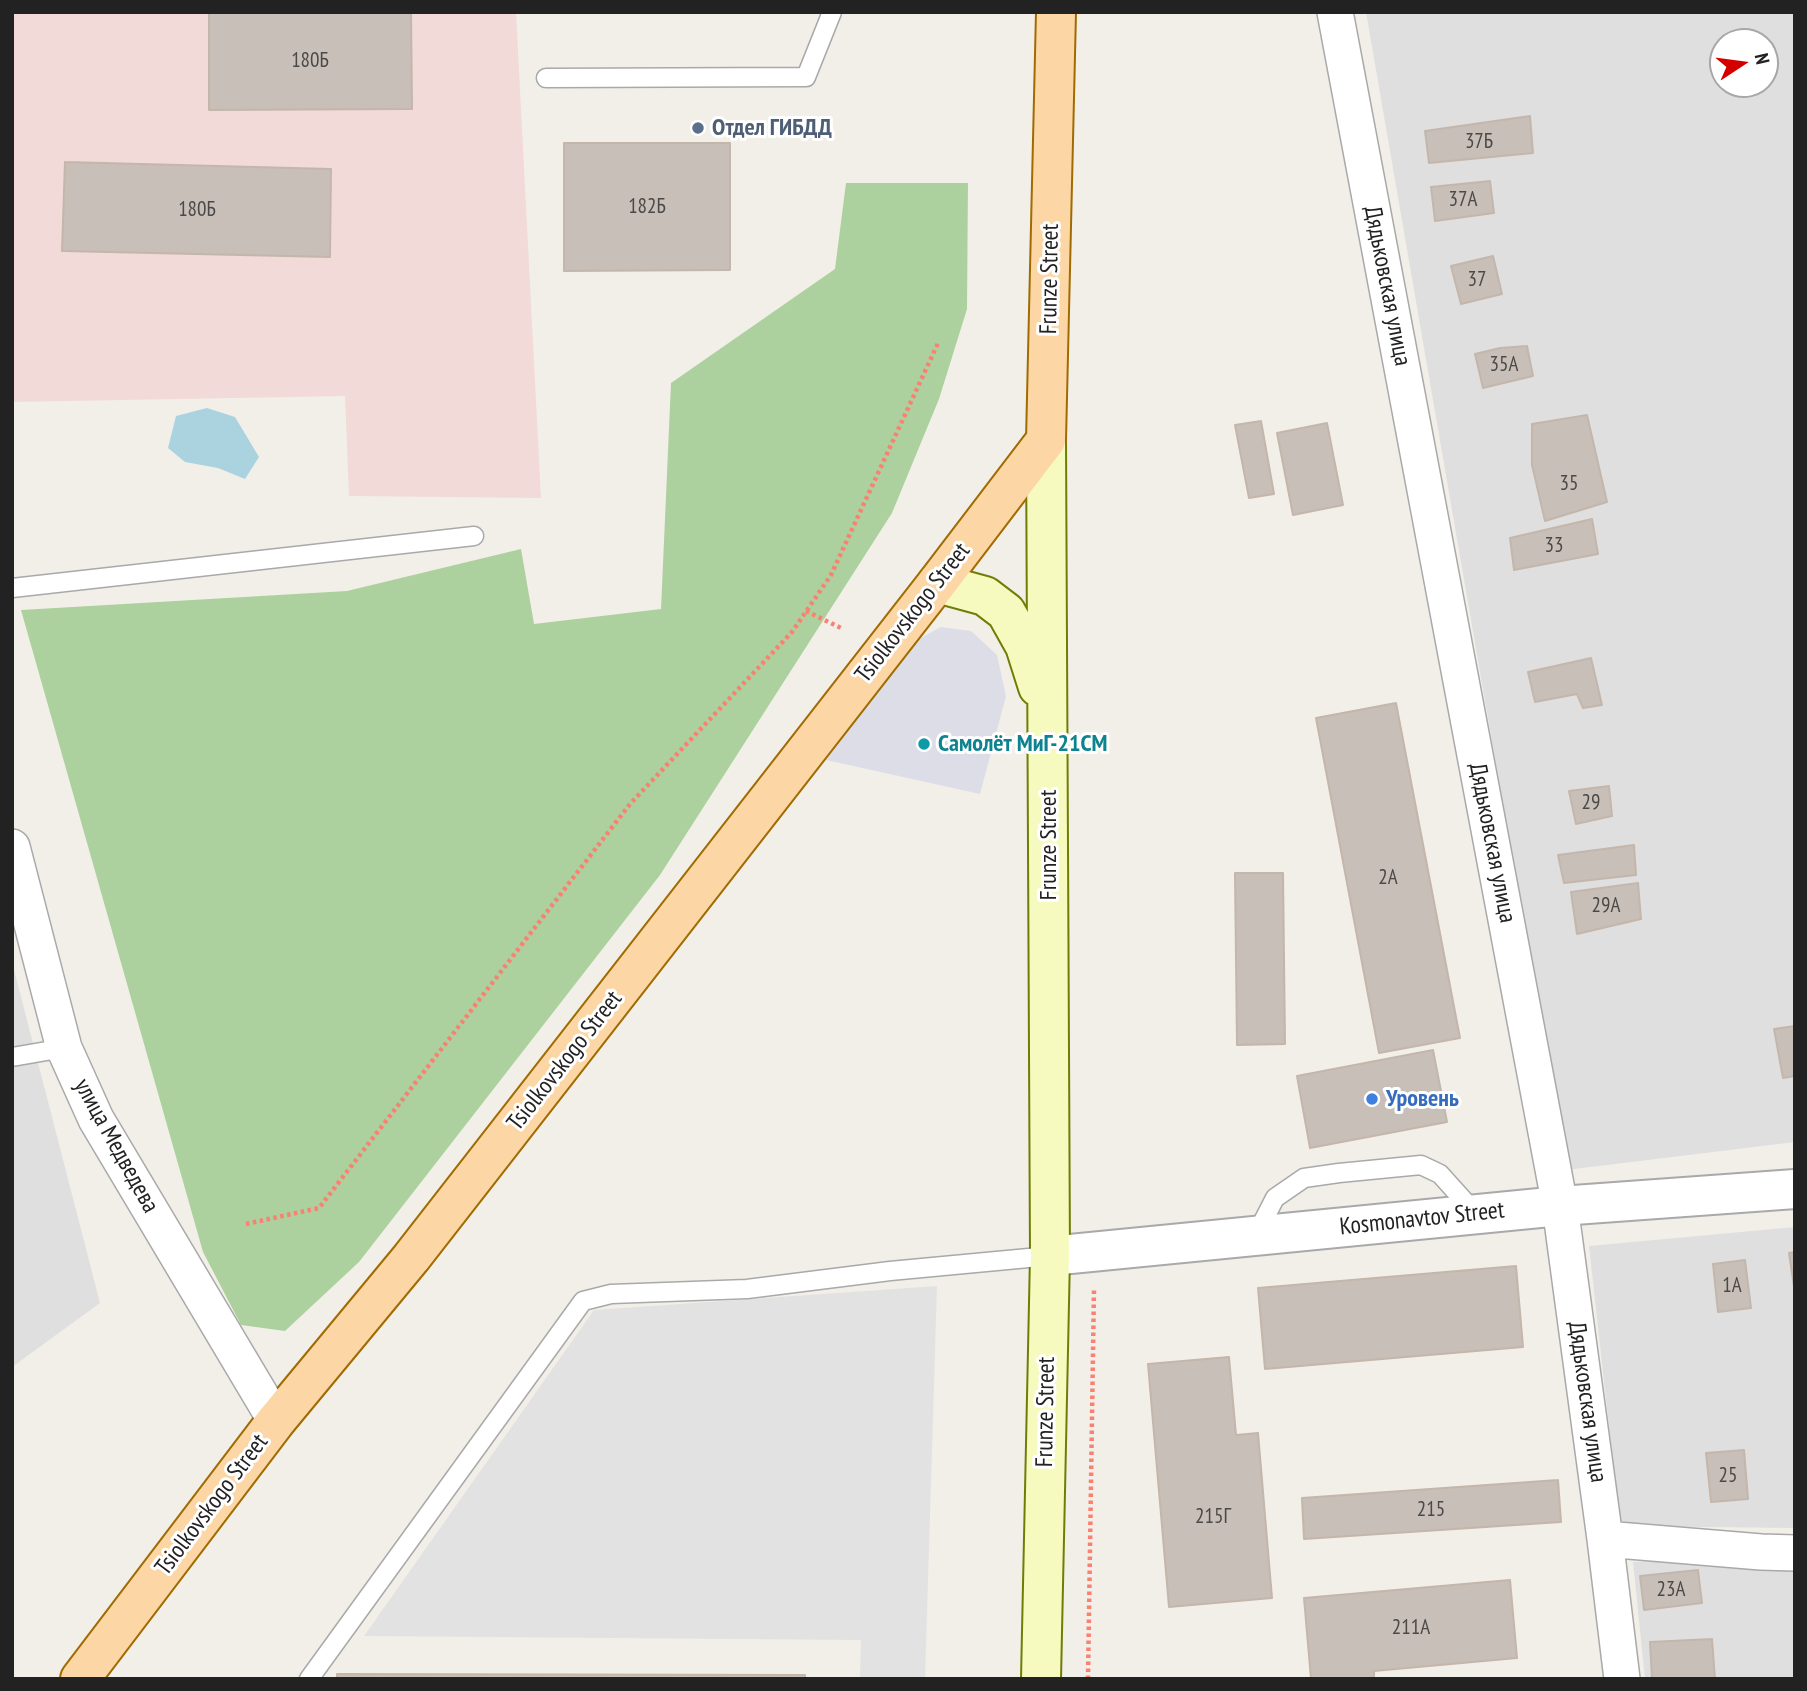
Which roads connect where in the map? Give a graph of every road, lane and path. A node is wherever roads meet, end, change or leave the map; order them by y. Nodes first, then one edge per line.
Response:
1 (832, 12) edge
2 (1056, 12) edge
3 (1335, 12) edge
4 (546, 78) dead end
5 (939, 341) dead end
6 (1046, 440) junction
7 (474, 536) dead end
8 (937, 583) junction
9 (12, 588) edge
10 (806, 611) junction
11 (841, 628) dead end
12 (1048, 719) junction
13 (12, 847) edge
14 (64, 1048) junction
15 (12, 1057) edge
16 (1795, 1189) edge
17 (1560, 1206) junction
18 (1476, 1214) junction
19 (246, 1223) dead end
20 (1256, 1235) junction
21 (1095, 1251) junction
22 (1050, 1256) junction
23 (276, 1421) junction
24 (1605, 1539) junction
25 (1795, 1553) edge
26 (80, 1679) edge
27 (309, 1679) edge
28 (1041, 1679) edge
29 (1088, 1679) edge
30 (1622, 1679) edge

1 - 4 lane
2 - 6 main road, Frunze Street
3 - 17 street, Дядьковская улица
5 - 10 path
6 - 8 main road, Tsiolkovskogo Street
6 - 12 main road, Frunze Street
7 - 9 lane
8 - 12 main road
8 - 23 main road, Tsiolkovskogo Street
10 - 11 path
10 - 19 path
12 - 22 main road, Frunze Street
13 - 14 street, улица Медведева
14 - 15 lane
14 - 23 street, улица Медведева
16 - 17 street, Kosmonavtov Street
17 - 18 street, Kosmonavtov Street
17 - 24 street, Дядьковская улица
18 - 20 street, Kosmonavtov Street
18 - 20 lane
20 - 21 street, Kosmonavtov Street
21 - 22 street, Kosmonavtov Street
21 - 29 path
22 - 27 lane
22 - 28 main road, Frunze Street
23 - 26 main road, Tsiolkovskogo Street
24 - 25 street
24 - 30 street, Дядьковская улица

